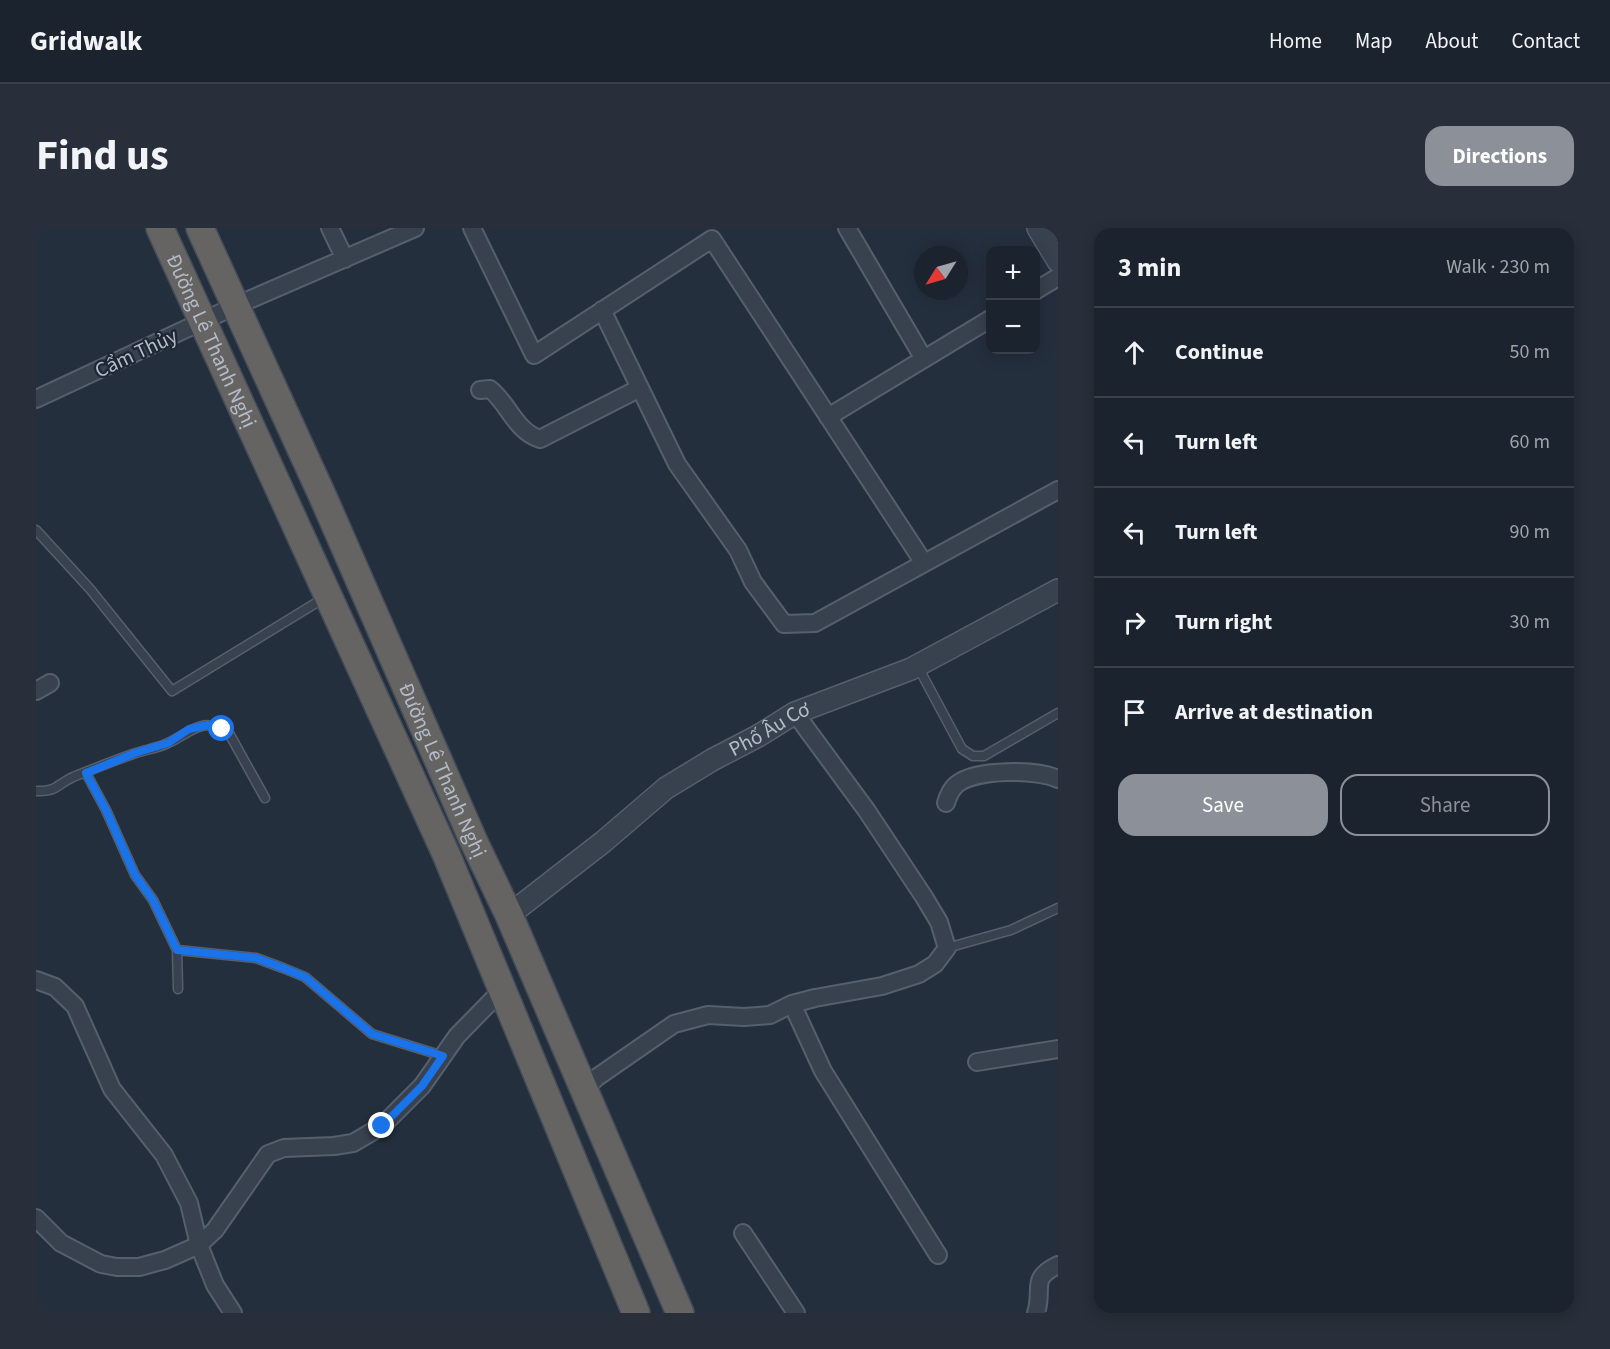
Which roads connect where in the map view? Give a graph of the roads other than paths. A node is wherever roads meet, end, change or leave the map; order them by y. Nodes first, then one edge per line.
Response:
1 (160, 228) edge
2 (200, 228) edge
3 (330, 228) edge
4 (415, 228) edge
5 (472, 228) edge
6 (847, 228) edge
7 (1038, 228) edge
8 (345, 259) junction
9 (1058, 261) edge
10 (1058, 277) edge
11 (1040, 288) edge
12 (235, 306) junction
13 (602, 310) junction
14 (986, 321) edge
15 (201, 322) junction
16 (924, 359) junction
17 (640, 388) junction
18 (480, 390) dead end
19 (36, 399) edge
20 (828, 417) junction
21 (1058, 490) edge
22 (36, 530) edge
23 (924, 563) junction
24 (1058, 590) edge
25 (328, 596) junction
26 (917, 665) junction
27 (795, 713) junction
28 (1058, 713) edge
29 (86, 773) junction
30 (1058, 779) edge
31 (36, 791) edge
32 (265, 798) dead end
33 (946, 803) dead end
34 (1058, 908) edge
35 (509, 915) junction
36 (947, 948) junction
37 (177, 950) junction
38 (36, 980) edge
39 (178, 989) dead end
40 (501, 991) junction
41 (792, 1004) junction
42 (1058, 1049) edge
43 (443, 1056) junction
44 (977, 1062) dead end
45 (583, 1091) junction
46 (36, 1218) edge
47 (743, 1233) dead end
48 (199, 1245) junction
49 (938, 1255) dead end
50 (1058, 1265) edge
51 (630, 1311) edge
52 (233, 1313) edge
53 (680, 1313) edge
54 (796, 1313) edge
55 (1036, 1313) edge

1 - 15 highway, Đường Lê Thanh Nghị
2 - 12 highway, Đường Lê Thanh Nghị
3 - 8 street
4 - 8 street, Cẩm Thủy
5 - 13 street
6 - 16 street
7 - 9 street
8 - 12 street, Cẩm Thủy
10 - 11 street
12 - 15 street, Cẩm Thủy
12 - 35 highway, Đường Lê Thanh Nghị
13 - 17 street
13 - 20 street
14 - 16 street
15 - 19 street, Cẩm Thủy
15 - 25 highway, Đường Lê Thanh Nghị
16 - 20 street
17 - 18 street
17 - 23 street
20 - 23 street
21 - 23 street
22 - 25 lane
24 - 26 street, Phố Âu Cơ
25 - 40 highway, Đường Lê Thanh Nghị
26 - 27 street, Phố Âu Cơ
26 - 28 lane
27 - 35 street, Phố Âu Cơ
27 - 36 street
29 - 31 lane
29 - 32 lane
29 - 37 lane
30 - 33 street
34 - 36 lane
35 - 45 highway, Đường Lê Thanh Nghị
36 - 41 street
37 - 39 lane
37 - 43 lane
38 - 48 street
40 - 43 street
40 - 51 highway, Đường Lê Thanh Nghị
41 - 45 street
41 - 49 street
42 - 44 street
43 - 48 street
45 - 53 highway, Đường Lê Thanh Nghị
46 - 48 street
47 - 54 street
48 - 52 street
50 - 55 street

